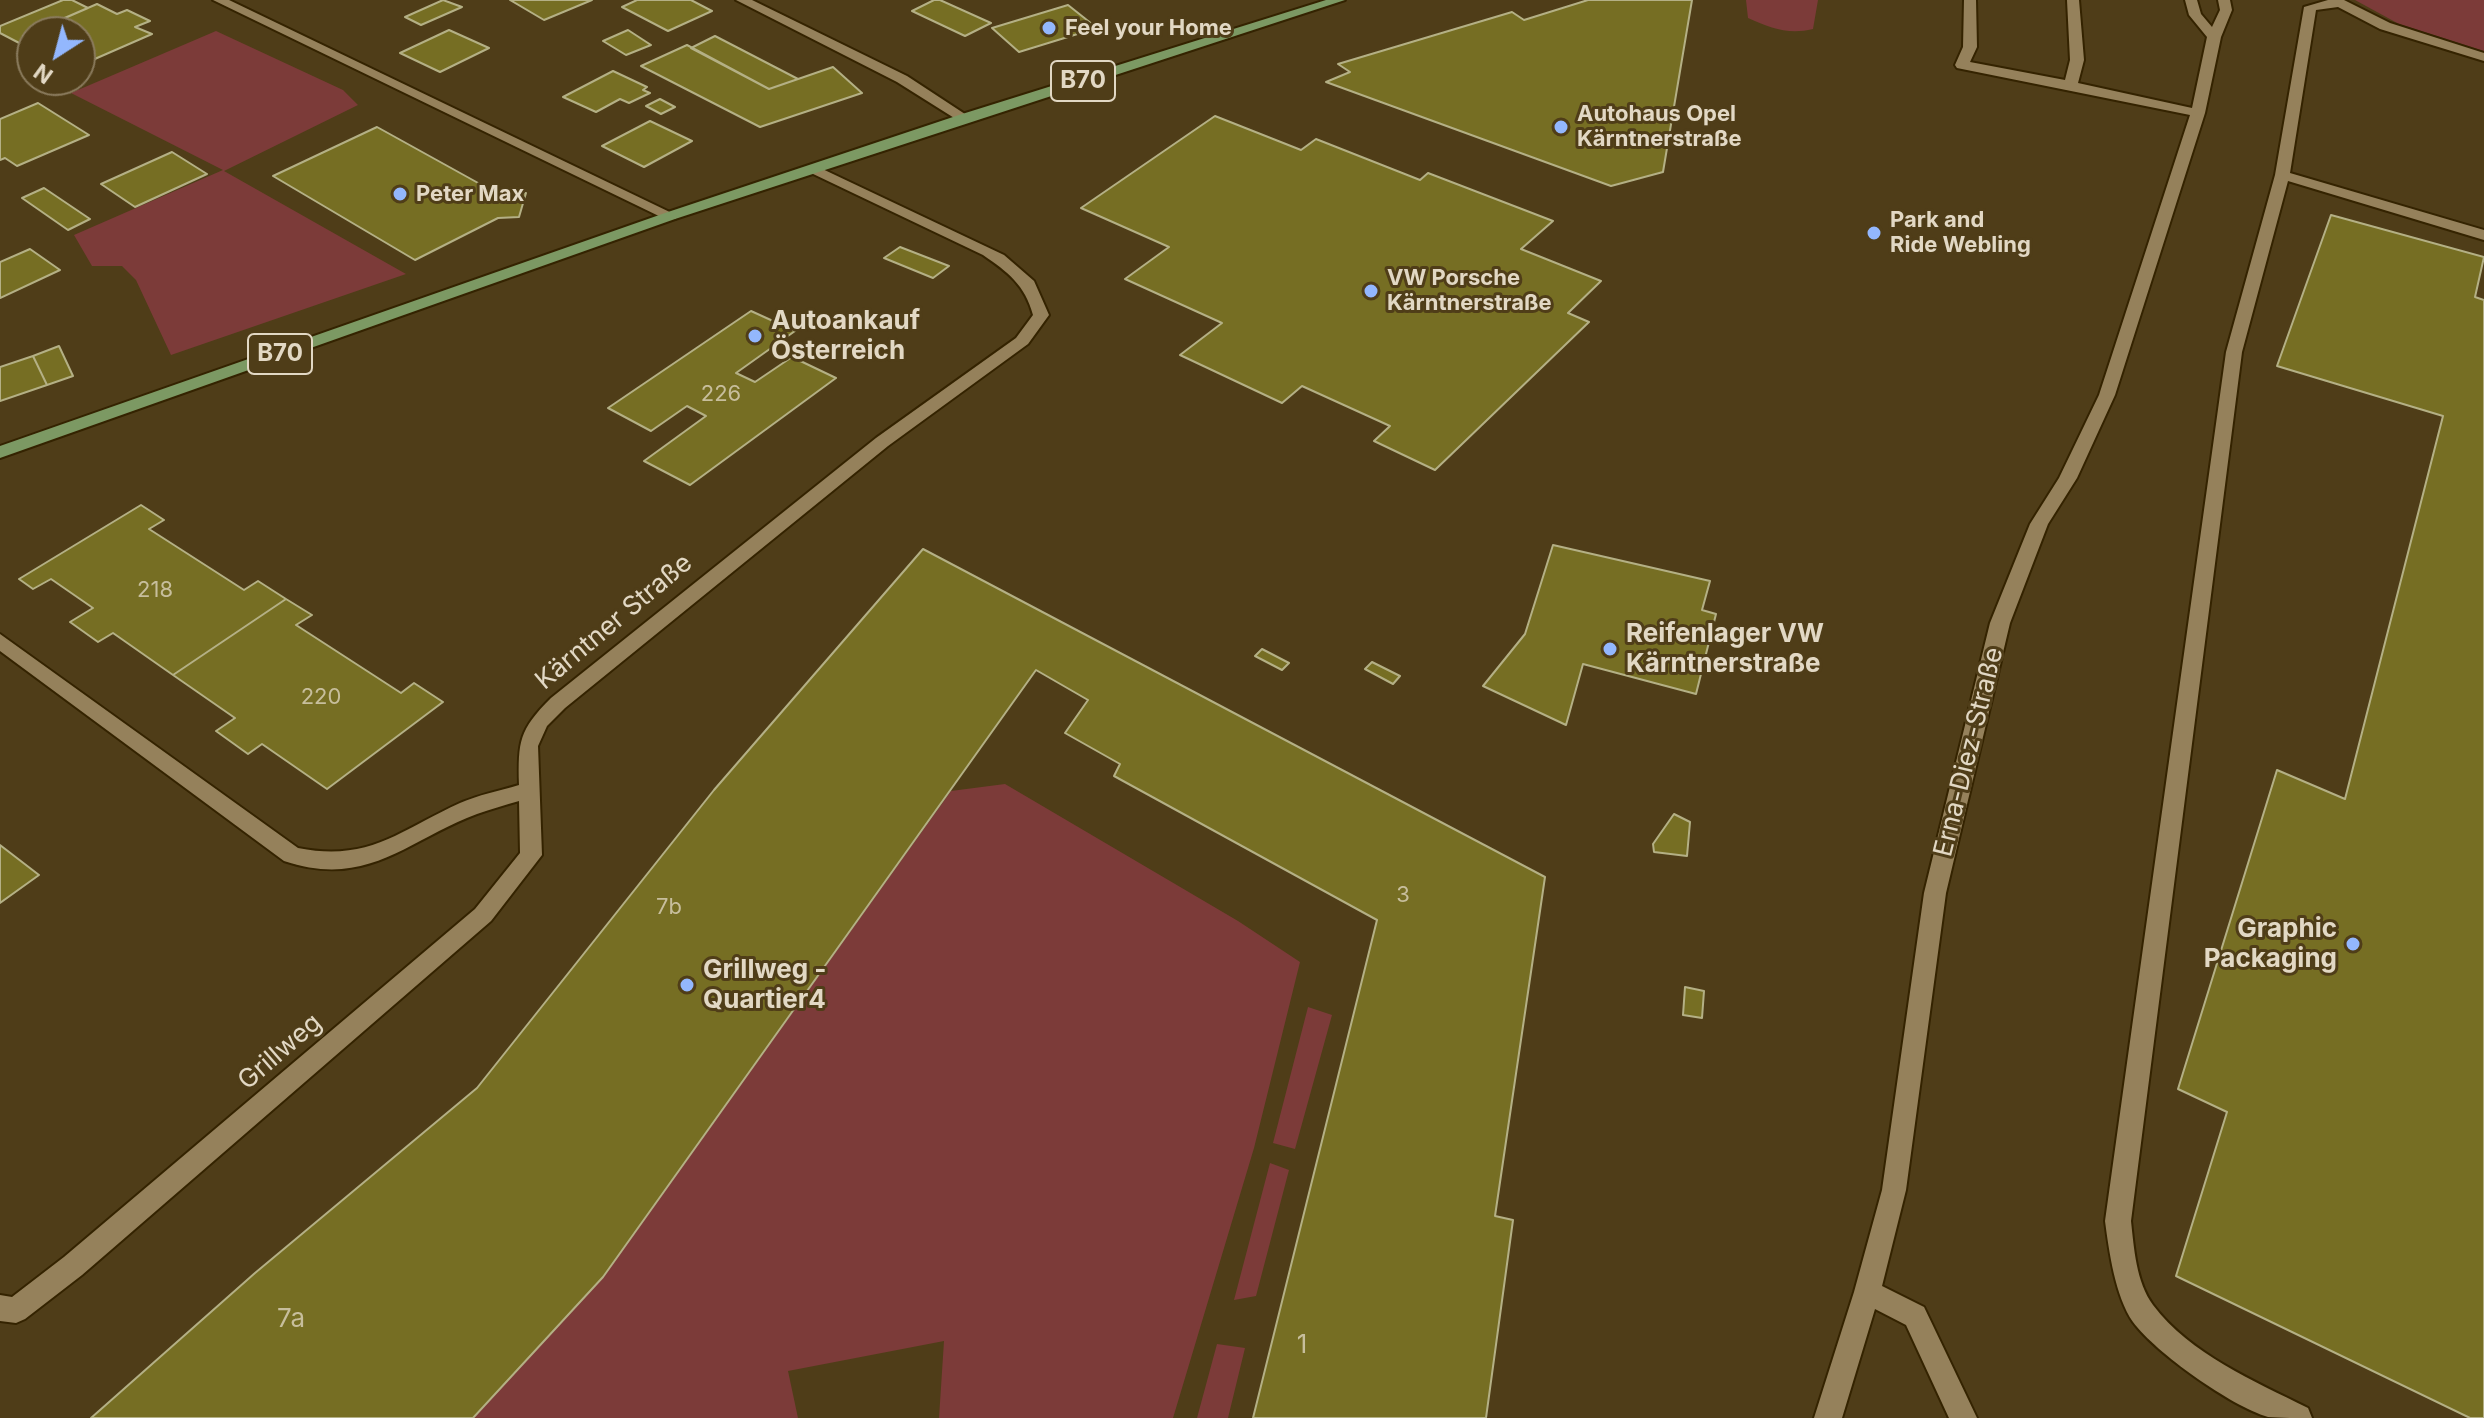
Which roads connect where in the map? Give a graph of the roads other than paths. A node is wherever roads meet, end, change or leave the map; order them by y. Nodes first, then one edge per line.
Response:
1 (219, 0) edge
2 (742, 0) edge
3 (1339, 0) edge
4 (1970, 0) edge
5 (2073, 0) edge
6 (2191, 0) edge
7 (2224, 0) edge
8 (2336, 2) edge
9 (2214, 37) junction
10 (2484, 57) edge
11 (2071, 85) junction
12 (2198, 113) junction
13 (964, 118) junction
14 (814, 169) junction
15 (2282, 175) junction
16 (670, 216) junction
17 (2484, 235) edge
18 (0, 452) edge
19 (0, 641) edge
20 (530, 790) junction
21 (1867, 1292) junction
22 (0, 1308) edge
23 (1828, 1418) edge
24 (1963, 1418) edge
25 (2298, 1418) edge

1 - 16 street
2 - 13 street
3 - 13 main road, B70
4 - 11 street
5 - 11 street
6 - 9 street
7 - 9 street, Erna-Diez-Straße
8 - 10 street
8 - 15 street
9 - 12 street, Erna-Diez-Straße
11 - 12 street
12 - 21 street, Erna-Diez-Straße
13 - 14 main road, B70
14 - 16 main road, B70
14 - 20 street, Kärntner Straße
15 - 17 street
15 - 25 street
16 - 18 main road, B70
19 - 20 street
20 - 22 street, Grillweg
21 - 23 street, Erna-Diez-Straße
21 - 24 street

